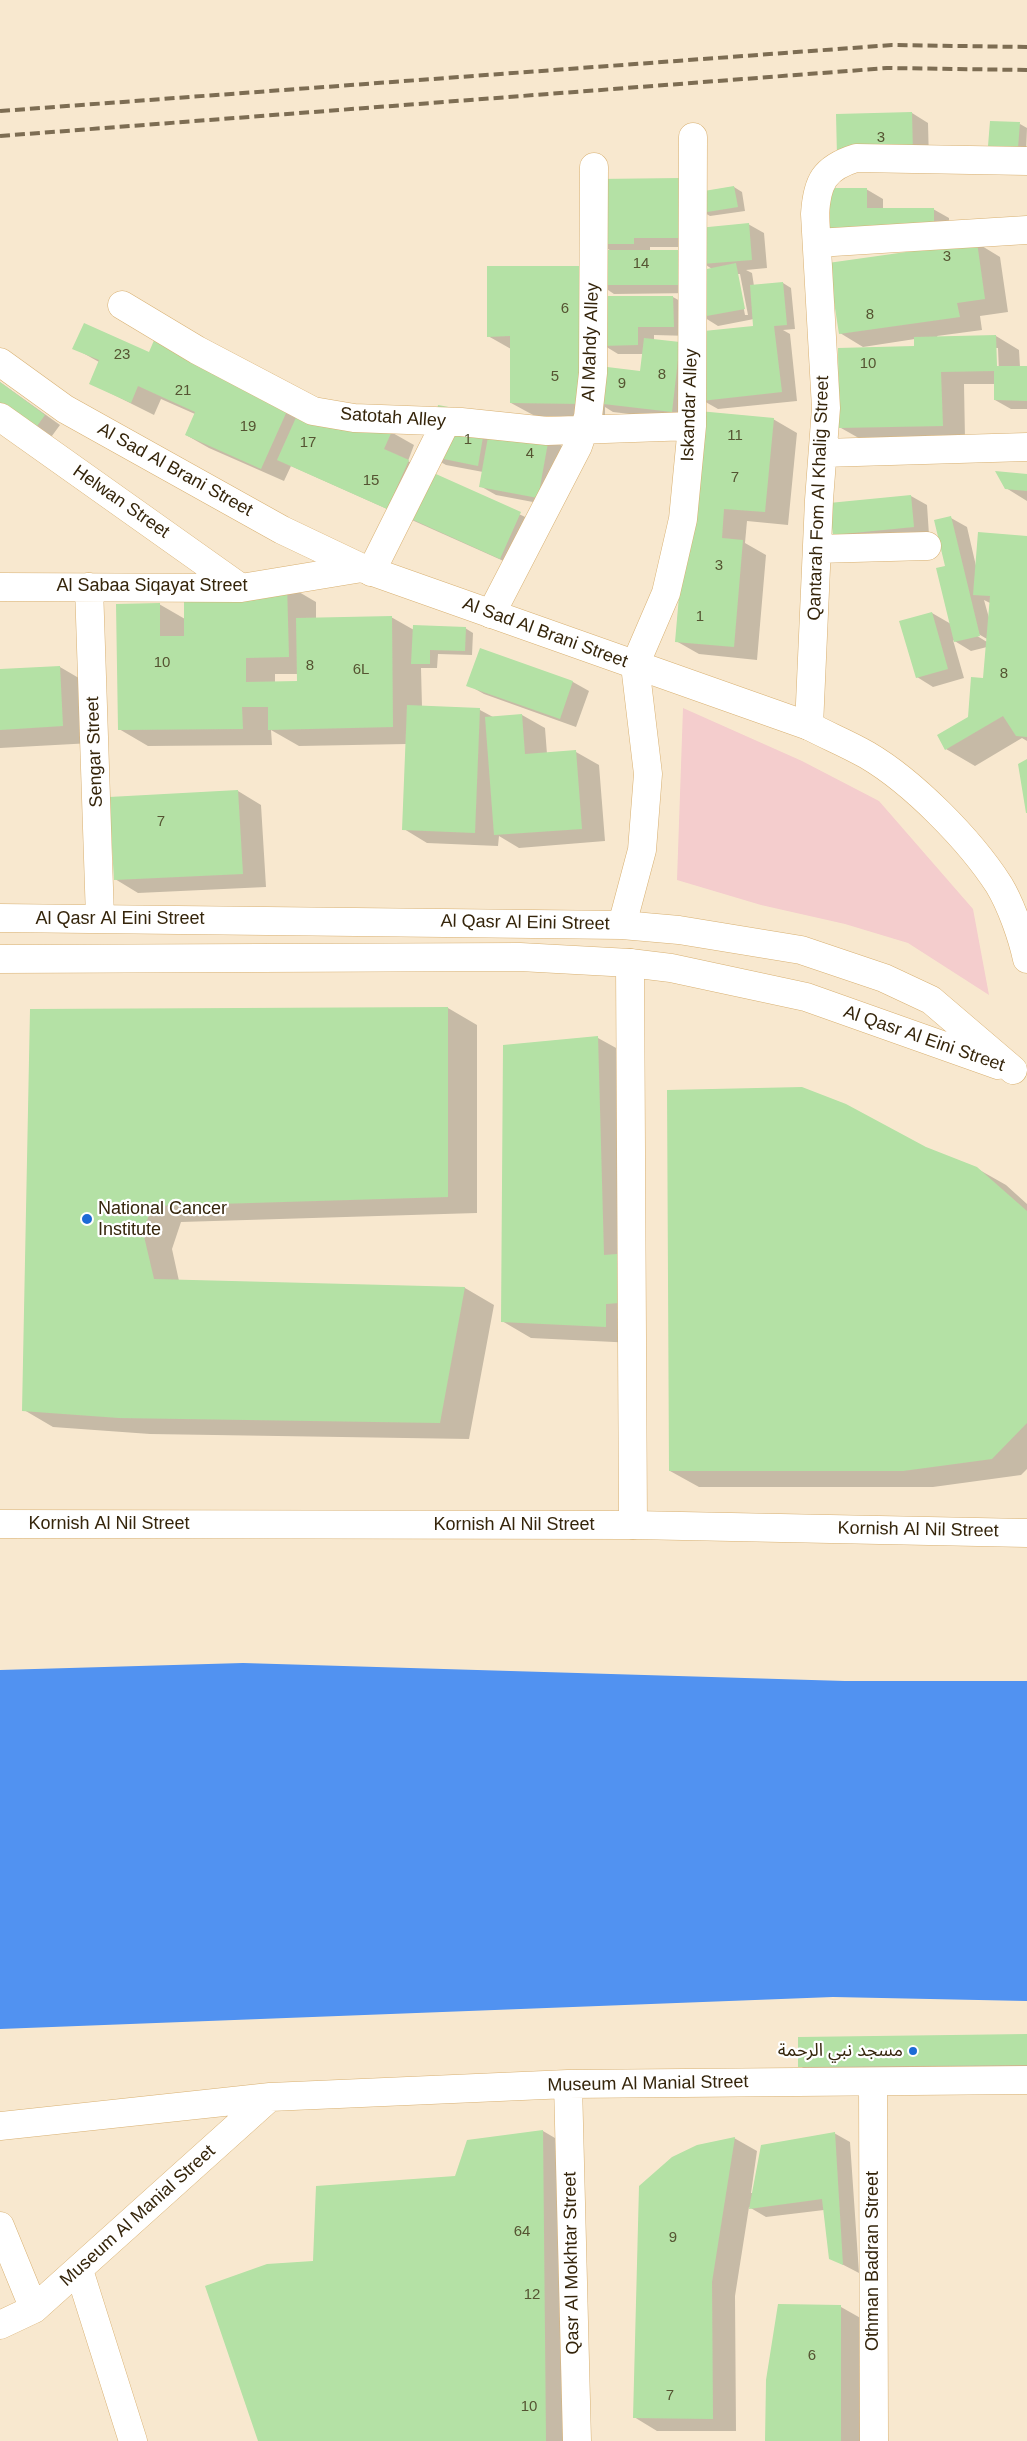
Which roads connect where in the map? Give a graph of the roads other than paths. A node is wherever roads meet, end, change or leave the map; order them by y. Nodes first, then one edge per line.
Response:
1 (694, 136) dead end
2 (1027, 160) edge
3 (594, 167) dead end
4 (1027, 230) edge
5 (817, 243) junction
6 (122, 305) dead end
7 (0, 362) edge
8 (0, 417) edge
9 (446, 422) junction
10 (692, 426) junction
11 (584, 429) junction
12 (1027, 447) edge
13 (823, 453) junction
14 (927, 546) dead end
15 (817, 549) junction
16 (367, 570) junction
17 (0, 587) edge
18 (89, 587) junction
19 (241, 588) junction
20 (492, 614) junction
21 (635, 665) junction
22 (809, 726) junction
23 (0, 918) edge
24 (100, 918) junction
25 (622, 925) junction
26 (0, 959) edge
27 (1027, 959) edge
28 (630, 963) junction
29 (1020, 1073) edge
30 (0, 1524) edge
31 (633, 1525) junction
32 (1026, 1531) edge
33 (1027, 2080) edge
34 (873, 2082) junction
35 (568, 2084) junction
36 (270, 2097) junction
37 (0, 2126) edge
38 (0, 2226) edge
39 (79, 2270) junction
40 (34, 2309) junction
41 (0, 2325) edge
42 (133, 2441) edge
43 (577, 2441) edge
44 (874, 2441) edge

1 - 10 main road, Iskandar Alley
2 - 5 main road, Qantarah Fom Al Khalig Street
3 - 11 main road, Al Mahdy Alley
4 - 5 main road
5 - 13 main road, Qantarah Fom Al Khalig Street
6 - 9 main road, Satotah Alley
7 - 16 main road, Al Sad Al Brani Street
8 - 19 main road, Helwan Street
9 - 11 main road, Satotah Alley
9 - 16 main road
10 - 11 main road, Satotah Alley
10 - 21 main road, Iskandar Alley
11 - 20 main road, Al Mahdy Alley
12 - 13 main road
13 - 15 main road, Qantarah Fom Al Khalig Street
14 - 15 main road
15 - 22 main road, Qantarah Fom Al Khalig Street
16 - 19 main road, Al Sabaa Siqayat Street
16 - 20 main road, Al Sad Al Brani Street
17 - 18 main road, Al Sabaa Siqayat Street
18 - 19 main road, Al Sabaa Siqayat Street
18 - 24 main road, Sengar Street
20 - 21 main road, Al Sad Al Brani Street
21 - 22 main road, Al Sad Al Brani Street
21 - 25 main road
22 - 27 main road, Al Sad Al Brani Street
23 - 24 main road, Al Qasr Al Eini Street
24 - 25 main road, Al Qasr Al Eini Street
25 - 29 main road, Al Qasr Al Eini Street
26 - 28 main road, Al Qasr Al Eini Street
28 - 29 main road, Al Qasr Al Eini Street
28 - 31 main road
30 - 31 main road, Kornish Al Nil Street
31 - 32 main road, Kornish Al Nil Street
33 - 34 main road, Museum Al Manial Street
34 - 35 main road, Museum Al Manial Street
34 - 44 main road, Othman Badran Street
35 - 36 main road, Museum Al Manial Street
35 - 43 main road, Qasr Al Mokhtar Street
36 - 37 main road, Museum Al Manial Street
36 - 39 main road, Museum Al Manial Street
38 - 40 main road
39 - 40 main road, Museum Al Manial Street
39 - 42 main road
40 - 41 main road, Museum Al Manial Street

